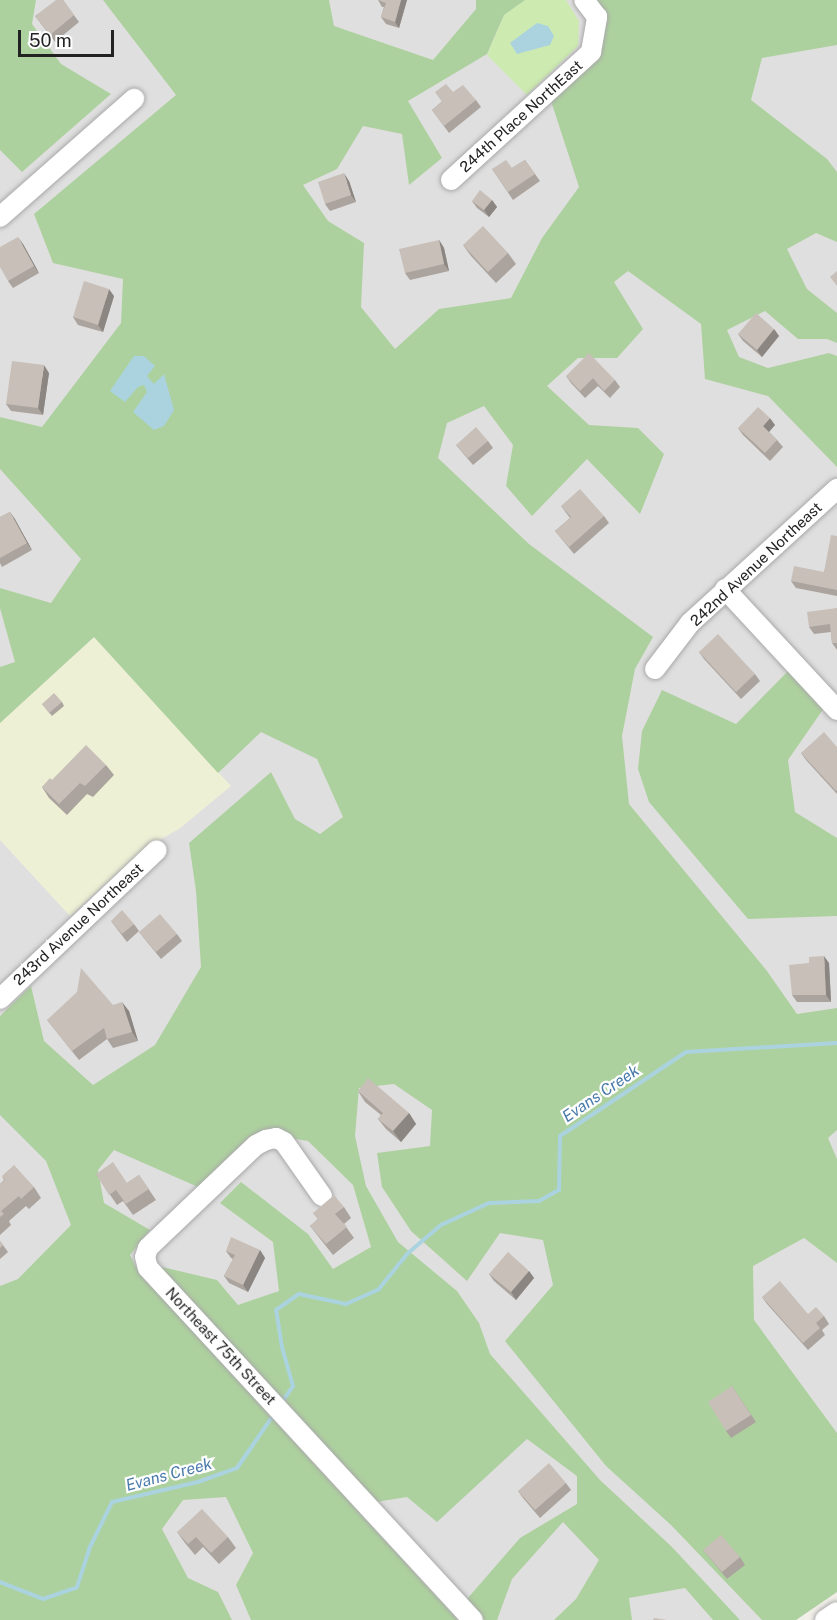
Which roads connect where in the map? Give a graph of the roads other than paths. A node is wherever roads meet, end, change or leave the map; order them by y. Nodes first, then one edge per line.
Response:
1 (584, 0) edge
2 (134, 99) dead end
3 (451, 180) dead end
4 (0, 217) edge
5 (837, 489) edge
6 (725, 589) junction
7 (655, 669) dead end
8 (837, 710) edge
9 (157, 850) dead end
10 (0, 999) edge
11 (322, 1196) dead end
12 (837, 1612) edge
13 (473, 1620) edge
14 (825, 1620) edge

1 - 3 street, 244th Place NorthEast
2 - 4 street
5 - 6 street, 242nd Avenue Northeast
6 - 7 street, 242nd Avenue Northeast
6 - 8 street
9 - 10 street, 243rd Avenue Northeast
11 - 13 street, Northeast 75th Street
12 - 14 street

